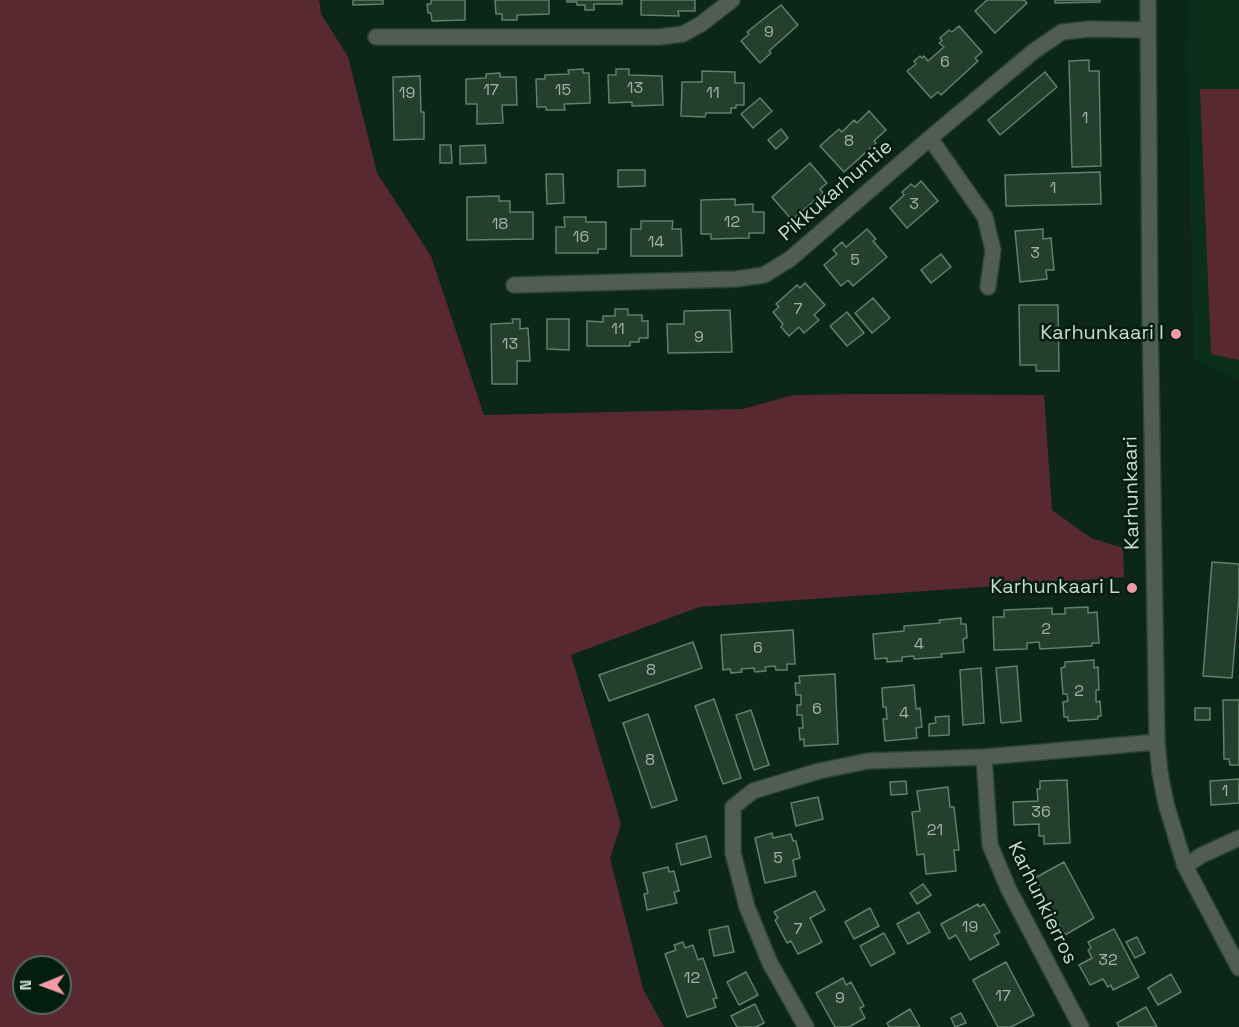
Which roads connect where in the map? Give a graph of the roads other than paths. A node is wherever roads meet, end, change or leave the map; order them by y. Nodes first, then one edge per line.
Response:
1 (732, 0) edge
2 (1148, 0) edge
3 (1147, 30) junction
4 (376, 37) dead end
5 (930, 138) junction
6 (514, 285) dead end
7 (988, 287) dead end
8 (1157, 742) junction
9 (984, 757) junction
10 (1239, 838) edge
11 (1185, 866) junction
12 (1239, 968) edge
13 (806, 1027) edge
14 (1082, 1027) edge

1 - 4 street
2 - 3 street, Karhunkaari
3 - 5 street, Pikkukarhuntie
3 - 8 street, Karhunkaari
5 - 6 street, Pikkukarhuntie
5 - 7 street
8 - 9 street
8 - 11 street, Karhunkaari
9 - 13 street
9 - 14 street, Karhunkierros
10 - 11 street
11 - 12 street, Karhunkaari

